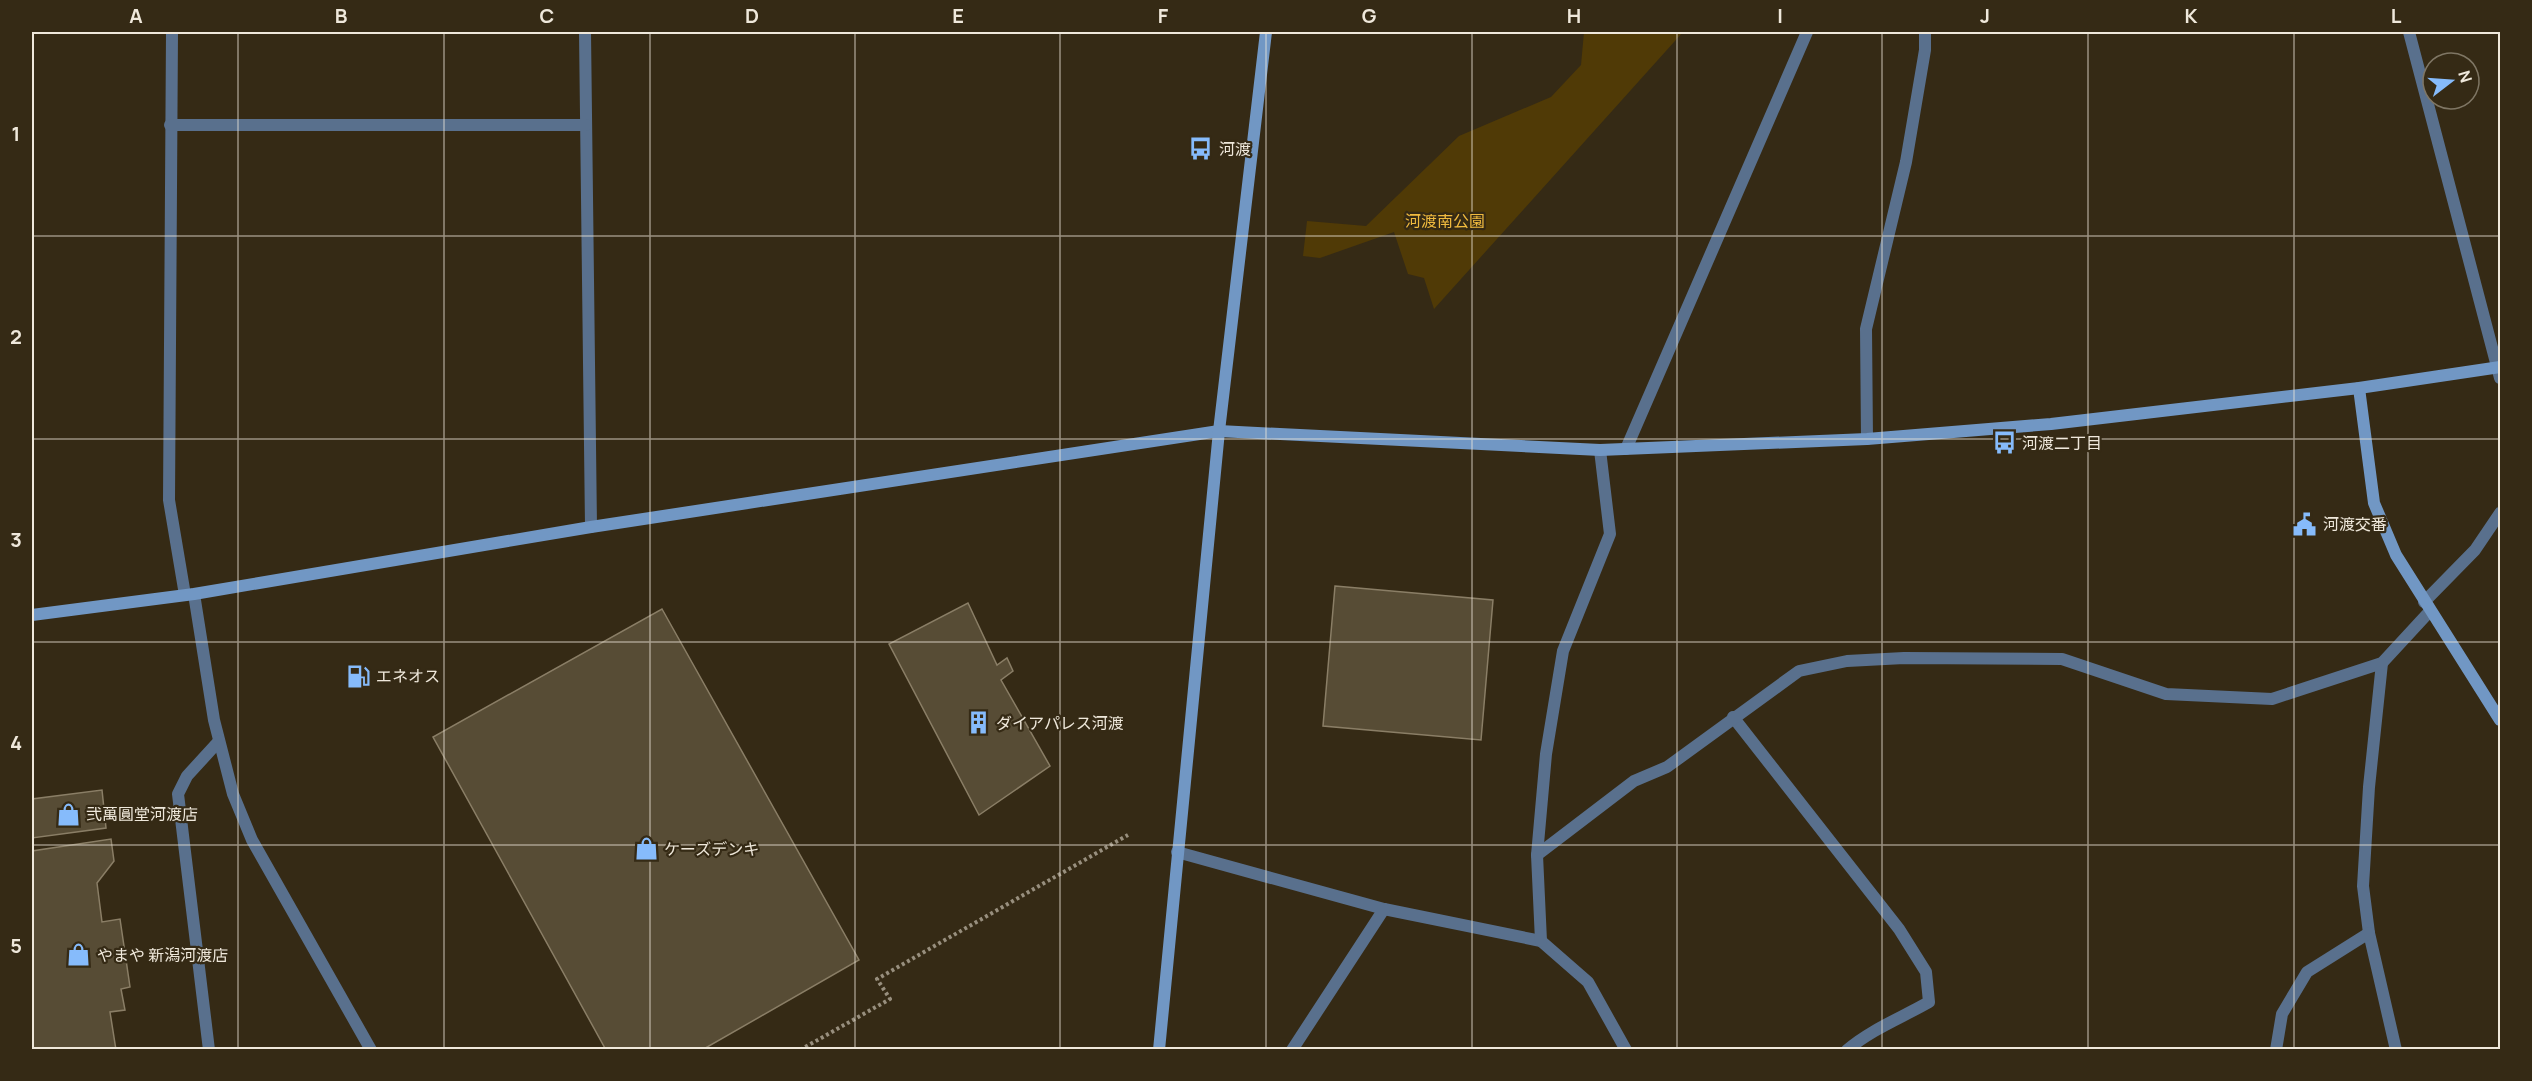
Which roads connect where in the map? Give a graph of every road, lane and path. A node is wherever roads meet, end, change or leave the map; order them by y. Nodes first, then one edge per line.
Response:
1 (172, 32) edge
2 (585, 32) edge
3 (1266, 32) edge
4 (1807, 32) edge
5 (1925, 32) edge
6 (2409, 32) edge
7 (170, 125) junction
8 (586, 125) junction
9 (2500, 371) edge
10 (2359, 388) junction
11 (1219, 431) junction
12 (1867, 439) junction
13 (1626, 449) junction
14 (1600, 450) junction
15 (2500, 513) edge
16 (591, 527) junction
17 (190, 594) junction
18 (2427, 606) junction
19 (32, 615) edge
20 (2382, 663) junction
21 (1733, 717) junction
22 (2500, 720) edge
23 (219, 741) junction
24 (1128, 835) dead end
25 (1177, 852) junction
26 (1537, 855) junction
27 (1384, 909) junction
28 (2369, 933) junction
29 (1541, 941) junction
30 (208, 1050) edge
31 (371, 1050) edge
32 (800, 1050) edge
33 (1159, 1050) edge
34 (1292, 1050) edge
35 (1626, 1050) edge
36 (1847, 1050) edge
37 (2276, 1050) edge
38 (2396, 1050) edge

1 - 7 street
2 - 8 street
3 - 11 street
4 - 13 street
5 - 12 street
6 - 9 street
7 - 8 street
7 - 17 street
8 - 16 street
9 - 10 street
10 - 12 street
10 - 18 street
11 - 14 street
11 - 16 street
11 - 25 street
12 - 13 street
13 - 14 street
14 - 26 street
15 - 18 street
16 - 17 street
17 - 19 street
17 - 23 street
18 - 20 street
18 - 22 street
20 - 21 street
20 - 28 street
21 - 26 street
21 - 36 street
23 - 30 street
23 - 31 street
24 - 32 path
25 - 27 street
25 - 33 street
26 - 29 street
27 - 29 street
27 - 34 street
28 - 37 street
28 - 38 street
29 - 35 street

